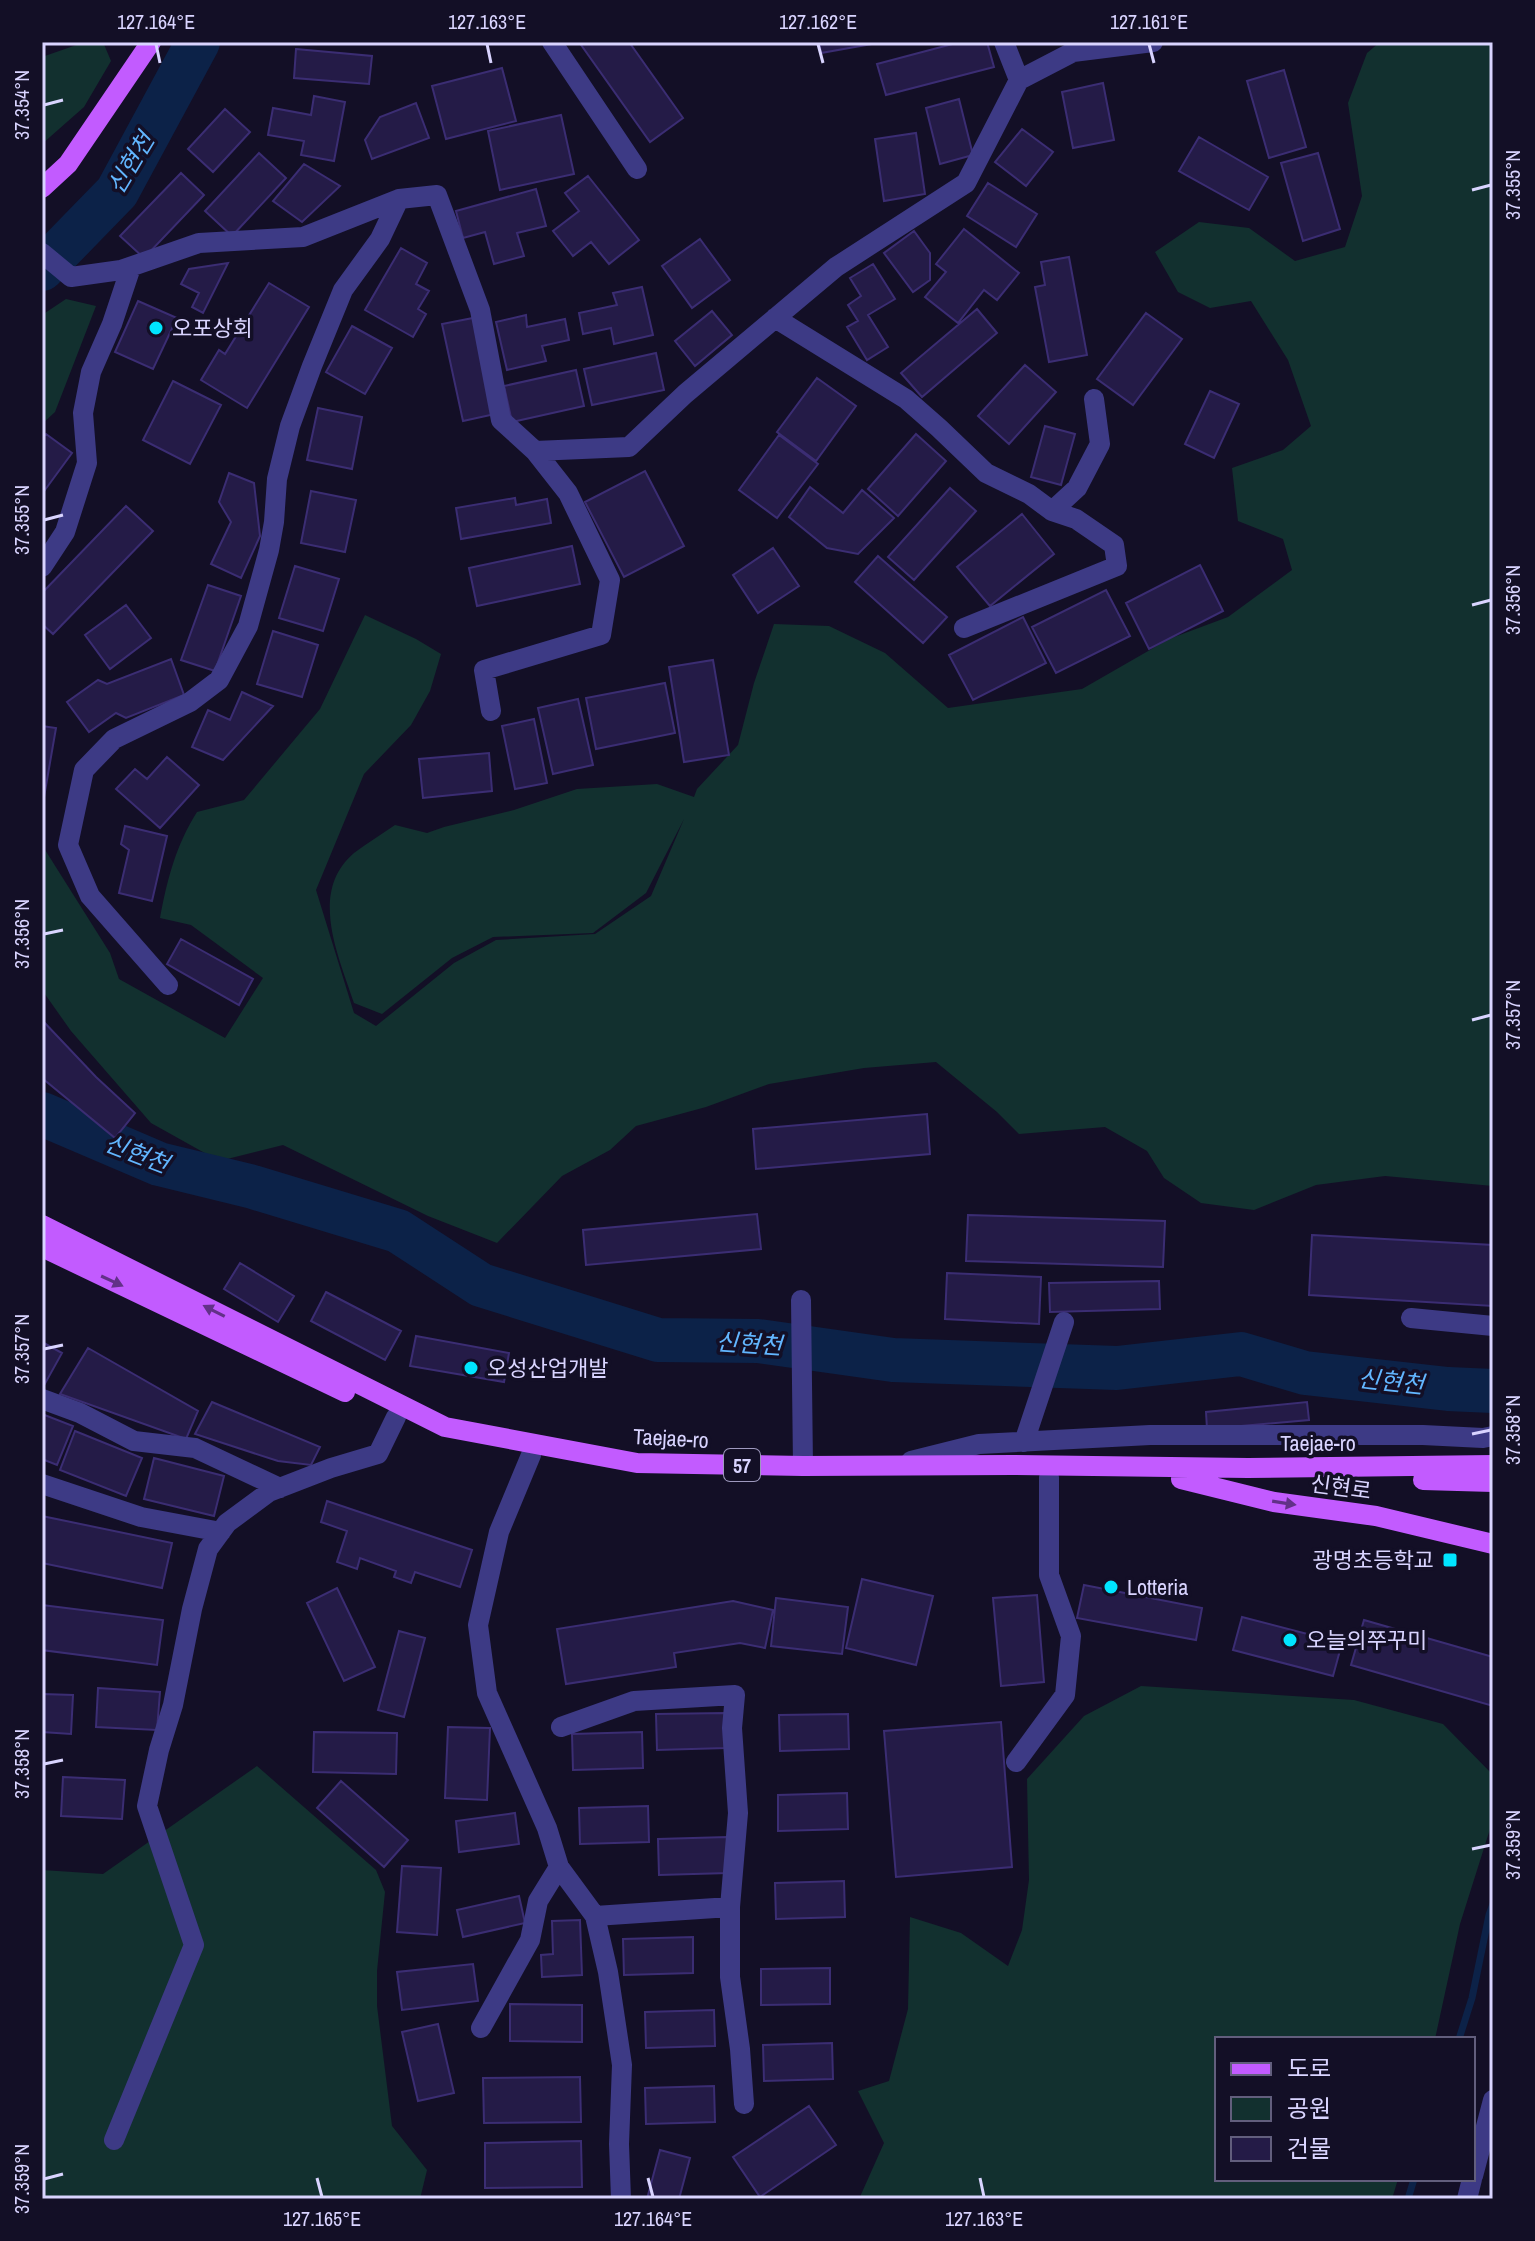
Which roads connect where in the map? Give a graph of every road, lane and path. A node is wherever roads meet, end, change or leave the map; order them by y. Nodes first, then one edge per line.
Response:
1 (151, 42) edge
2 (552, 42) edge
3 (1004, 42) edge
4 (1153, 42) edge
5 (1019, 80) junction
6 (637, 169) dead end
7 (42, 188) edge
8 (399, 199) junction
9 (42, 253) edge
10 (131, 267) junction
11 (775, 318) junction
12 (1094, 399) dead end
13 (535, 451) junction
14 (1052, 511) junction
15 (42, 567) edge
16 (964, 628) dead end
17 (491, 711) dead end
18 (168, 985) dead end
19 (42, 1225) edge
20 (42, 1247) edge
21 (801, 1300) dead end
22 (1411, 1318) dead end
23 (1064, 1322) dead end
24 (1493, 1326) edge
25 (42, 1399) edge
26 (396, 1417) junction
27 (1493, 1436) edge
28 (1024, 1442) junction
29 (531, 1455) junction
30 (896, 1465) junction
31 (1493, 1465) edge
32 (803, 1466) junction
33 (1049, 1477) junction
34 (1181, 1479) junction
35 (1493, 1482) edge
36 (42, 1484) edge
37 (280, 1488) junction
38 (221, 1532) junction
39 (1493, 1544) edge
40 (561, 1727) dead end
41 (1016, 1762) dead end
42 (559, 1867) junction
43 (730, 1907) junction
44 (595, 1916) junction
45 (481, 2028) dead end
46 (1493, 2100) edge
47 (744, 2104) dead end
48 (114, 2140) dead end
49 (1475, 2170) edge
50 (621, 2199) edge

1 - 7 main road
2 - 6 street
3 - 5 street
4 - 5 street
5 - 11 street
8 - 10 street
8 - 13 street
8 - 18 street
9 - 10 street
10 - 15 street
11 - 13 street
11 - 14 street
12 - 14 street
13 - 17 street
14 - 16 street
32 -> 19 main road, Taejae-ro / 57
20 -> 26 main road, Taejae-ro / 57
21 - 32 street
22 - 24 street
23 - 28 street
25 - 37 street
26 - 29 main road, Taejae-ro / 57
26 - 37 street
27 - 28 street
28 - 30 street
29 - 33 main road, Taejae-ro / 57
29 - 42 street
30 - 31 main road, Taejae-ro / 57
30 - 32 main road, Taejae-ro / 57
33 - 34 main road, Taejae-ro / 57
33 - 41 street
34 - 35 main road, Taejae-ro / 57
34 -> 39 main road, 신현로
36 - 38 street
37 - 38 street
38 - 48 street
40 - 43 street
42 - 44 street
42 - 45 street
43 - 44 street
43 - 47 street
44 - 50 street
46 - 49 street

